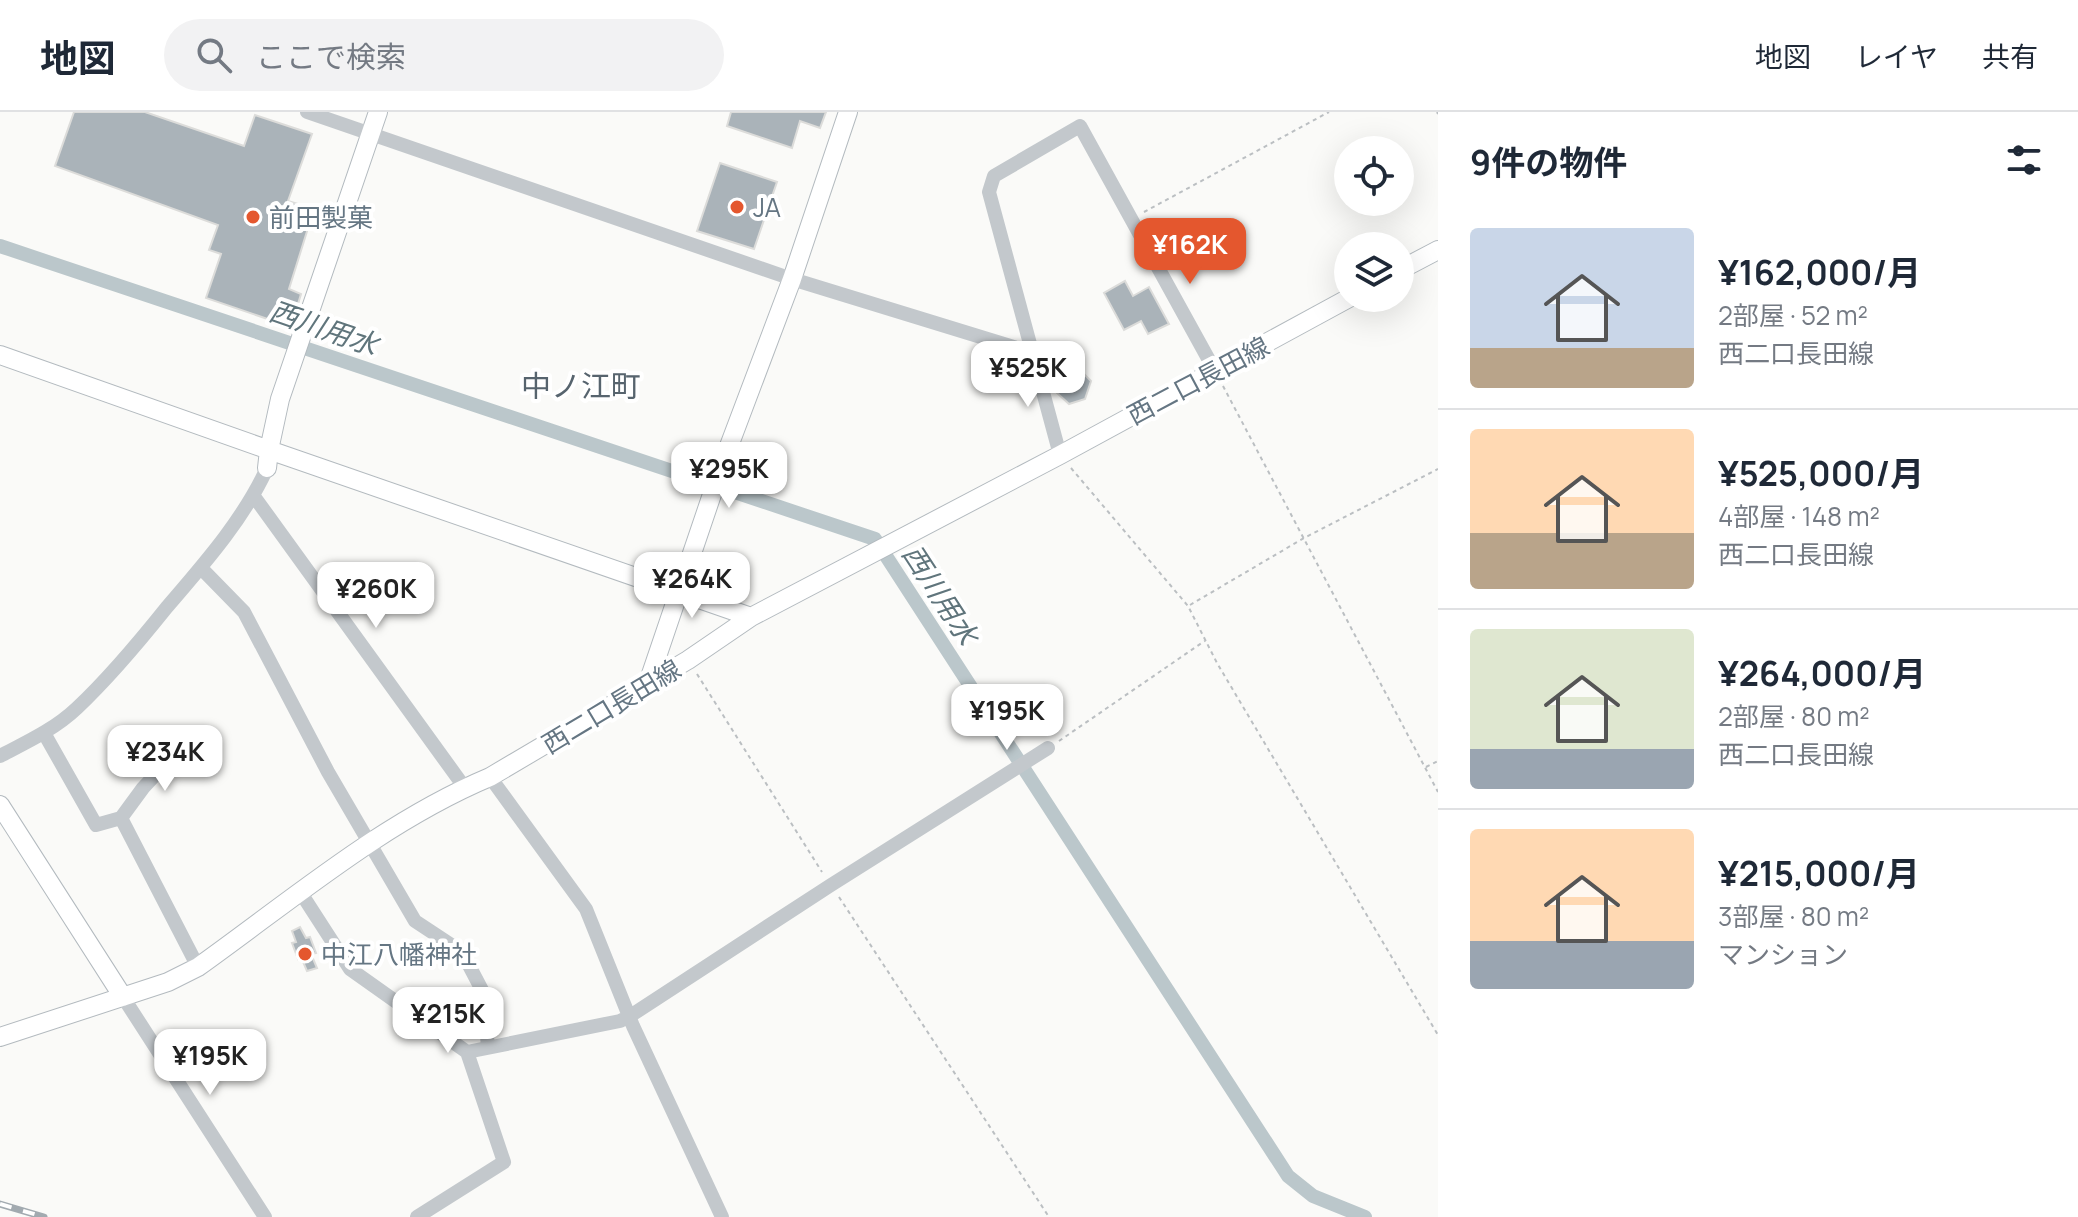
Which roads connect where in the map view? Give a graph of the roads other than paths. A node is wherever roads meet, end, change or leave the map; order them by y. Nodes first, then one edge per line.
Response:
1 (307, 112) edge
2 (378, 112) edge
3 (848, 112) edge
4 (370, 133) junction
5 (1438, 250) edge
6 (1414, 263) edge
7 (792, 279) junction
8 (1334, 306) edge
9 (1033, 353) junction
10 (0, 355) edge
11 (1215, 371) junction
12 (1060, 455) junction
13 (268, 459) junction
14 (253, 495) junction
15 (201, 568) junction
16 (679, 592) junction
17 (751, 617) junction
18 (648, 683) junction
19 (44, 733) junction
20 (182, 746) dead end
21 (1048, 748) road end
22 (0, 756) edge
23 (490, 777) junction
24 (465, 788) junction
25 (0, 805) edge
26 (121, 818) junction
27 (370, 843) junction
28 (301, 893) junction
29 (198, 967) junction
30 (123, 997) junction
31 (630, 1016) junction
32 (0, 1037) edge
33 (488, 1047) junction
34 (467, 1052) junction
35 (265, 1217) edge
36 (417, 1217) edge
37 (722, 1217) edge

1 - 4 street
2 - 4 street
3 - 7 street
4 - 7 street
4 - 13 street
5 - 6 street
7 - 9 street
7 - 16 street
8 - 11 street, 西二口長田線
9 - 11 street
9 - 12 street
10 - 13 street
11 - 12 street, 西二口長田線
12 - 17 street, 西二口長田線
13 - 14 street
13 - 16 street
14 - 15 street
14 - 24 street
15 - 19 street
15 - 27 street
16 - 17 street
16 - 18 street
17 - 18 street, 西二口長田線
18 - 23 street, 西二口長田線
19 - 22 street
19 - 26 street
20 - 26 street
21 - 31 street
23 - 24 street, 西二口長田線
23 - 31 street
24 - 27 street, 西二口長田線
25 - 30 street
26 - 29 street
27 - 28 street, 西二口長田線
27 - 33 street
28 - 29 street, 西二口長田線
28 - 34 street
29 - 30 street, 西二口長田線
30 - 32 street, 西二口長田線
30 - 35 street
31 - 33 street
31 - 37 street
33 - 34 street
34 - 36 street

